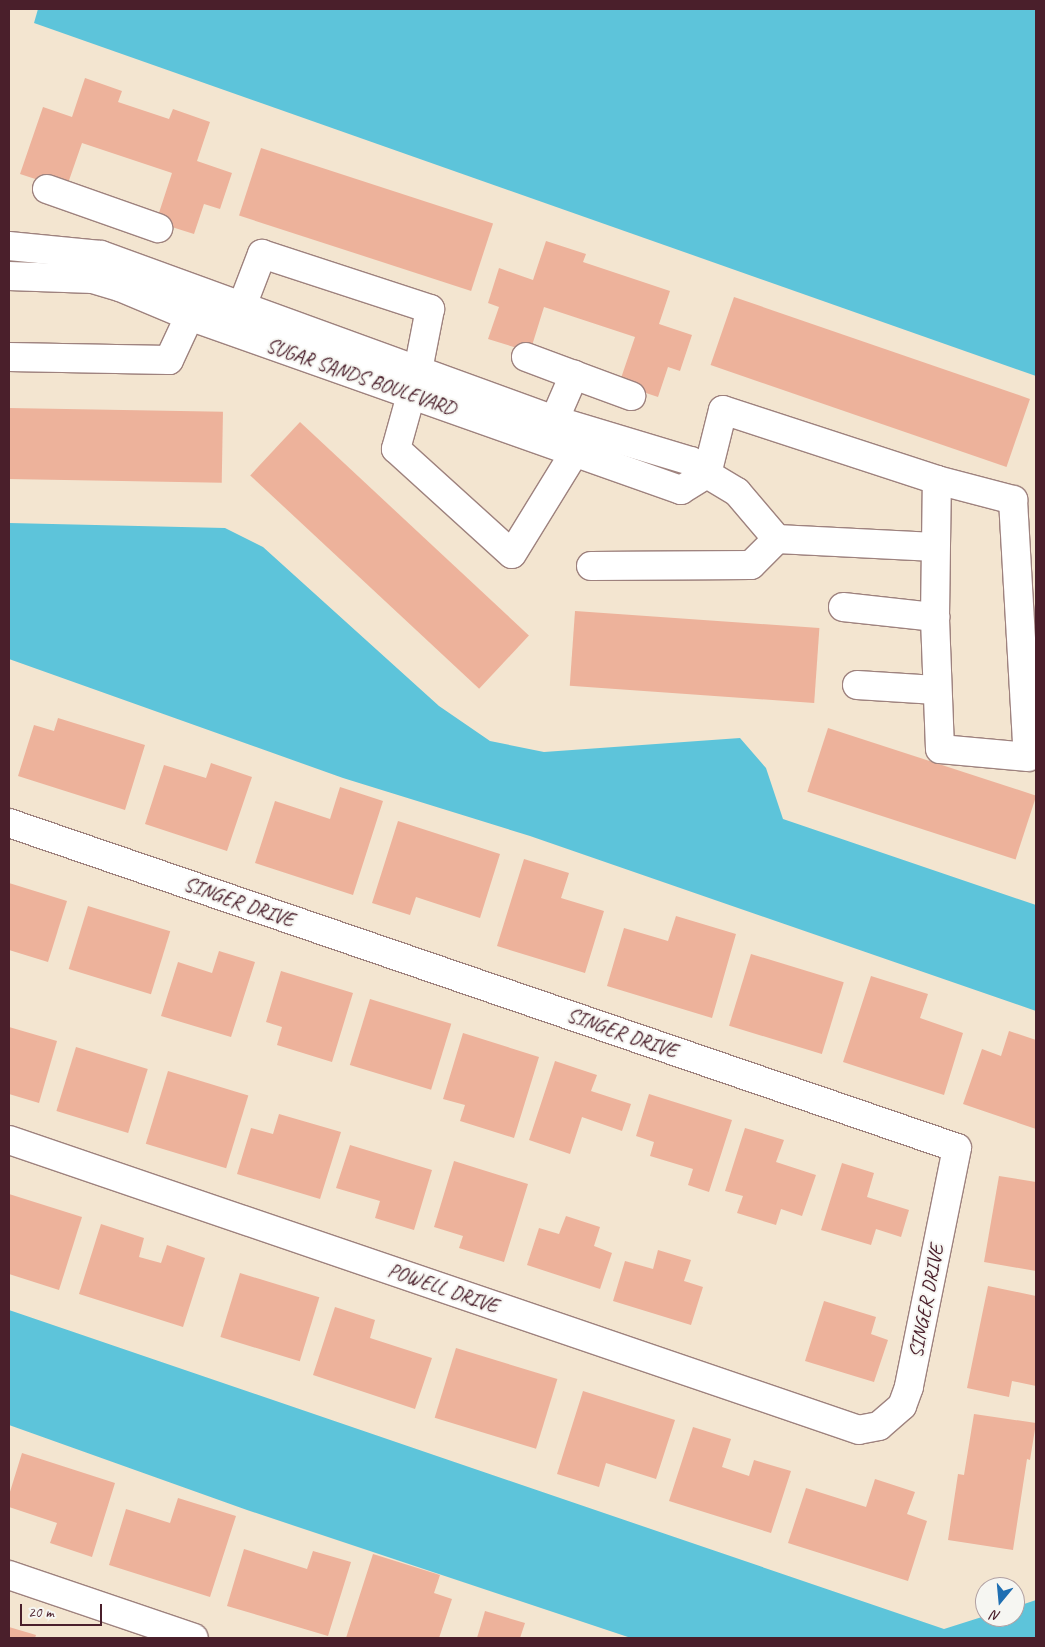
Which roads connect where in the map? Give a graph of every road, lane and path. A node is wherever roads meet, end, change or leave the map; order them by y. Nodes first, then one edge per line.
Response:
1 (47, 190) dead end
2 (116, 214) junction
3 (158, 228) dead end
4 (9, 246) edge
5 (97, 267) junction
6 (9, 276) edge
7 (201, 291) junction
8 (242, 306) junction
9 (189, 316) junction
10 (9, 357) edge
11 (526, 358) dead end
12 (574, 375) junction
13 (415, 382) junction
14 (631, 396) dead end
15 (550, 431) junction
16 (581, 442) junction
17 (707, 474) junction
18 (937, 480) junction
19 (777, 539) junction
20 (935, 548) junction
21 (591, 566) dead end
22 (843, 607) dead end
23 (935, 617) junction
24 (857, 685) dead end
25 (936, 690) junction
26 (9, 823) edge
27 (9, 1140) edge
28 (879, 1426) joint
29 (9, 1575) edge
30 (194, 1638) edge

1 - 2 street
2 - 3 street
2 - 5 street
4 - 5 street, SUGAR SANDS BOULEVARD
5 - 6 street, SUGAR SANDS BOULEVARD
5 - 7 street, SUGAR SANDS BOULEVARD
5 - 9 street, SUGAR SANDS BOULEVARD
7 - 8 street, SUGAR SANDS BOULEVARD
7 - 9 street
8 - 13 street, SUGAR SANDS BOULEVARD
8 - 13 street
9 - 10 street
9 - 13 street, SUGAR SANDS BOULEVARD
11 - 12 street
12 - 14 street
12 - 15 street
13 - 15 street, SUGAR SANDS BOULEVARD
13 - 16 street
15 - 16 street, SUGAR SANDS BOULEVARD
16 - 17 street, SUGAR SANDS BOULEVARD
17 - 18 street
17 - 19 street, SUGAR SANDS BOULEVARD
18 - 20 street
18 - 25 street
19 - 20 street
19 - 21 street
20 - 23 street
22 - 23 street
23 - 25 street
24 - 25 street
26 - 28 street, SINGER DRIVE
27 - 28 street, POWELL DRIVE
29 - 30 street

